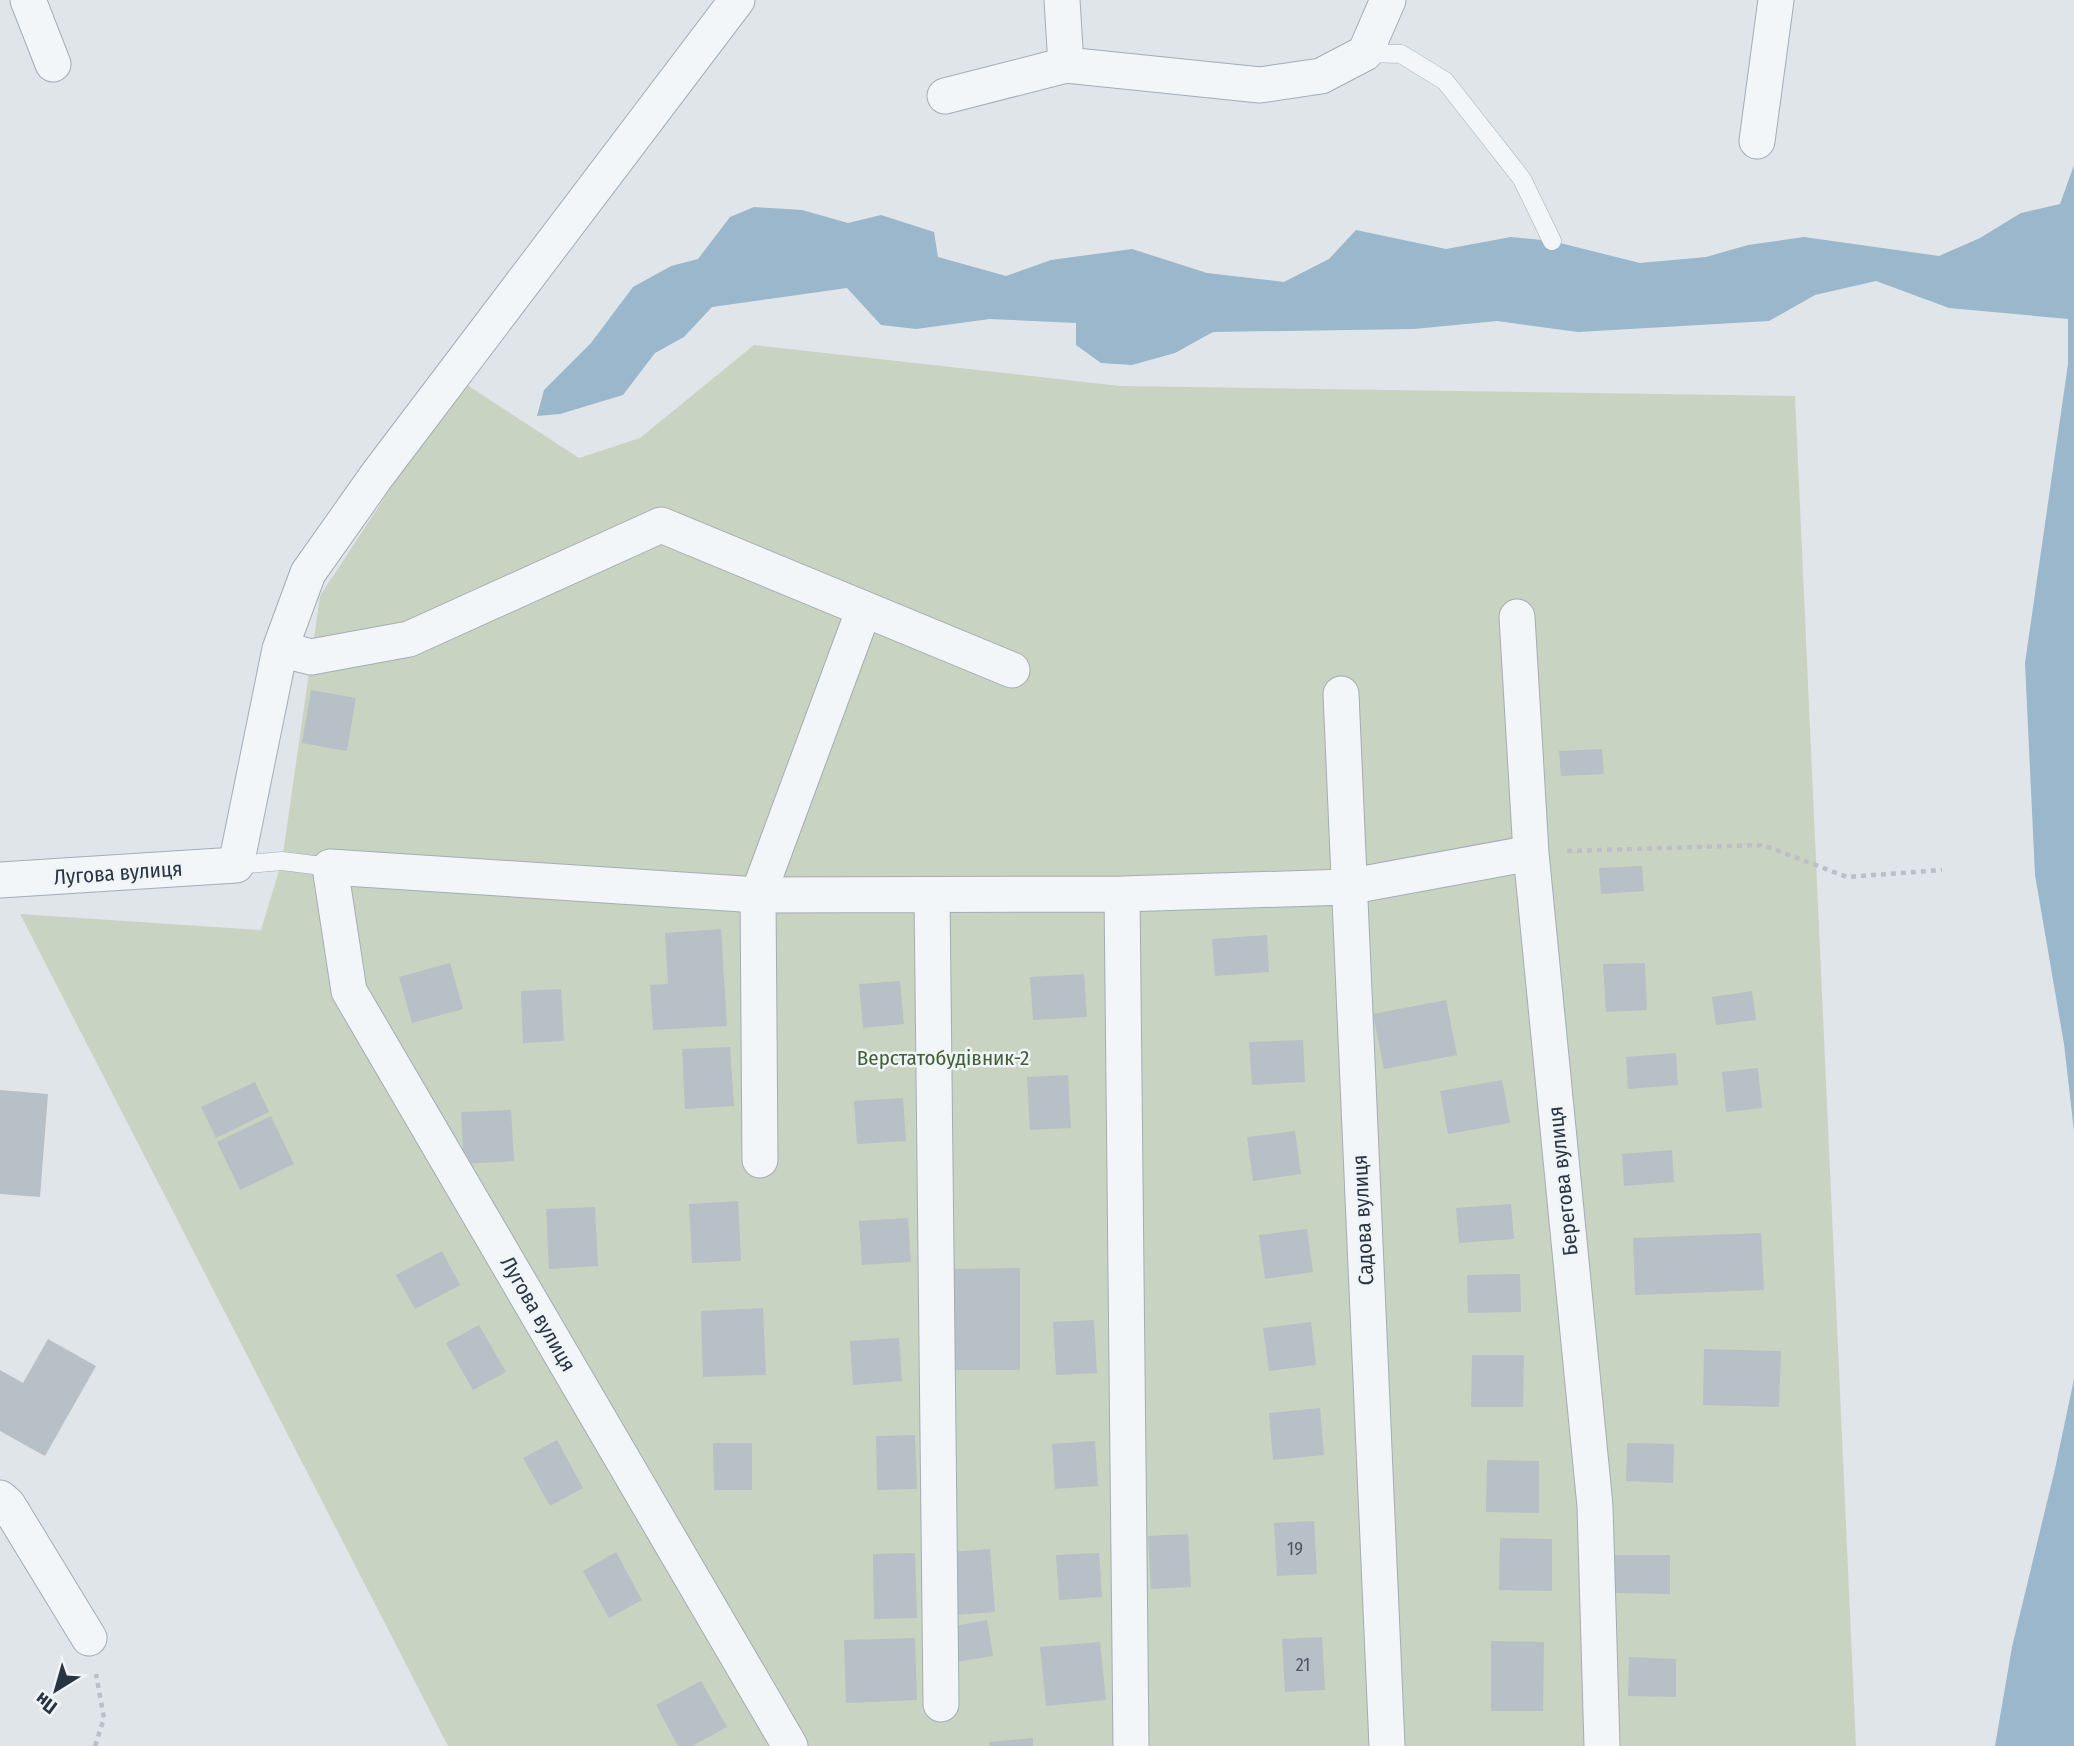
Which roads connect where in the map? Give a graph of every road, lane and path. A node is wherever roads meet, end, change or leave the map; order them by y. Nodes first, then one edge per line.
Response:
1 (28, 0) edge
2 (737, 0) edge
3 (1062, 0) edge
4 (1388, 0) edge
5 (1776, 0) edge
6 (1365, 53) junction
7 (53, 64) dead end
8 (1066, 65) junction
9 (945, 96) dead end
10 (1757, 141) dead end
11 (1552, 241) dead end
12 (864, 609) junction
13 (1517, 617) dead end
14 (280, 649) junction
15 (1012, 670) dead end
16 (1341, 694) dead end
17 (1531, 853) junction
18 (236, 865) junction
19 (330, 867) junction
20 (1942, 870) dead end
21 (0, 880) edge
22 (1347, 887) junction
23 (1122, 894) junction
24 (758, 895) junction
25 (933, 895) junction
26 (760, 1160) dead end
27 (0, 1498) edge
28 (89, 1638) joint
29 (941, 1704) dead end
30 (95, 1746) edge
31 (790, 1746) edge
32 (1131, 1746) edge
33 (1387, 1746) edge
34 (1602, 1746) edge

1 - 7 street
2 - 14 street
3 - 8 street
4 - 6 street
5 - 10 street
6 - 8 street
6 - 11 lane
8 - 9 street
12 - 14 street
12 - 15 street
12 - 24 street
13 - 17 street, Берегова вулиця
14 - 18 street
16 - 22 street, Садова вулиця
17 - 20 path
17 - 22 street
17 - 34 street, Берегова вулиця
18 - 19 lane
18 - 21 street, Лугова вулиця
19 - 24 street
19 - 31 street, Лугова вулиця
22 - 23 street
22 - 33 street, Садова вулиця
23 - 25 street
23 - 32 street
24 - 25 street
24 - 26 street
25 - 29 street
27 - 28 street
28 - 30 path

